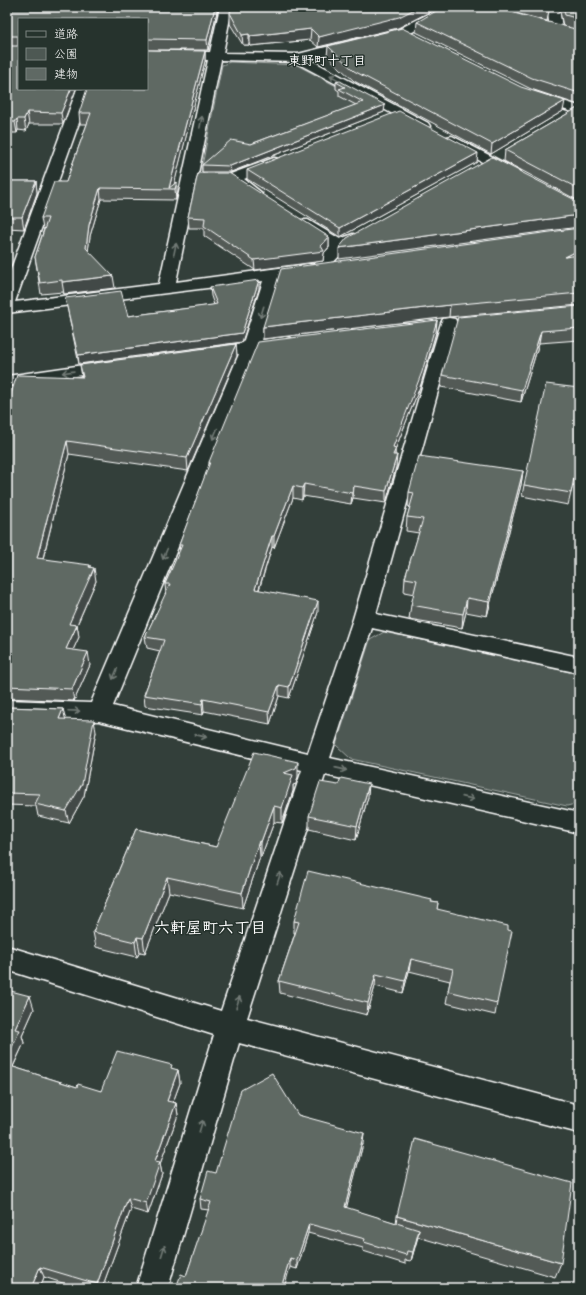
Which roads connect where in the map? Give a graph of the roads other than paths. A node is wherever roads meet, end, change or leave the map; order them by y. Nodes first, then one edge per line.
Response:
1 (113, 7) edge
2 (226, 7) edge
3 (451, 7) edge
4 (553, 7) edge
5 (109, 18) edge
6 (540, 24) edge
7 (403, 32) junction
8 (416, 39) edge
9 (148, 55) edge
10 (215, 57) junction
11 (298, 58) junction
12 (84, 90) edge
13 (525, 93) edge
14 (574, 109) edge
15 (398, 113) junction
16 (384, 119) edge
17 (505, 153) dead end
18 (290, 156) edge
19 (492, 161) junction
20 (478, 169) edge
21 (211, 177) junction
22 (525, 180) edge
23 (266, 199) edge
24 (293, 216) edge
25 (368, 230) edge
26 (340, 246) junction
27 (342, 264) edge
28 (319, 268) junction
29 (273, 275) junction
30 (167, 287) junction
31 (7, 302) edge
32 (7, 308) edge
33 (449, 323) dead end
34 (298, 341) edge
35 (251, 346) junction
36 (188, 355) edge
37 (125, 364) edge
38 (7, 381) edge
39 (364, 619) junction
40 (579, 665) edge
41 (7, 709) edge
42 (99, 712) junction
43 (317, 764) junction
44 (579, 823) edge
45 (7, 958) edge
46 (230, 1027) junction
47 (579, 1119) edge
48 (152, 1288) edge

1 - 5 street
2 - 10 street
3 - 7 street
4 - 6 street
7 - 8 street
7 - 11 street
9 - 10 street
10 - 11 street
21 -> 10 street
15 -> 11 street
12 - 31 street
13 - 14 street
15 - 16 street
15 - 19 street
17 - 19 street
18 - 21 street
19 - 20 street
19 - 22 street
21 - 23 street
30 -> 21 street
24 - 26 street
25 - 26 street
26 - 28 street
27 - 28 street
28 - 29 street
29 - 30 street
29 -> 35 street
30 - 32 street
33 - 39 street
34 - 35 street
35 - 36 street
35 -> 42 street
37 -> 38 street
39 - 40 street
39 - 43 street
41 -> 42 street
42 -> 43 street
43 -> 44 street
46 -> 43 street
45 - 46 street
46 - 47 street
48 -> 46 street

